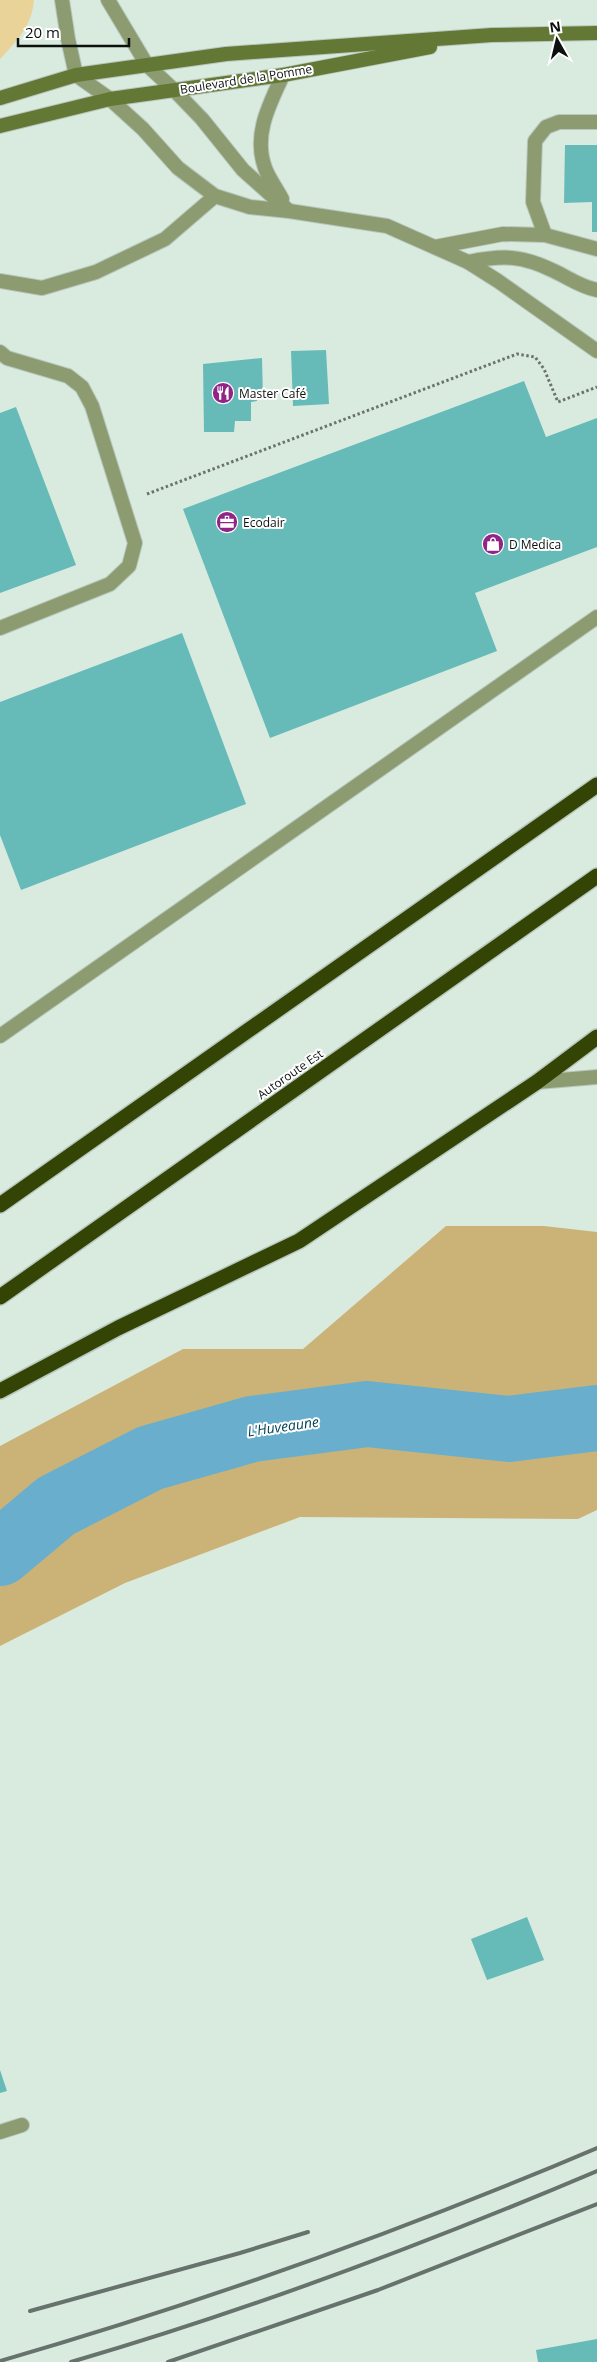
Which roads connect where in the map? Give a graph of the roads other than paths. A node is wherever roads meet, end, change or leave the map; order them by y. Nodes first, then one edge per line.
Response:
1 (62, 0) edge
2 (108, 0) edge
3 (597, 33) edge
4 (492, 35) junction
5 (147, 65) junction
6 (76, 75) junction
7 (283, 75) junction
8 (174, 90) junction
9 (0, 98) edge
10 (110, 99) junction
11 (597, 122) edge
12 (0, 126) edge
13 (215, 196) junction
14 (289, 211) junction
15 (545, 235) junction
16 (435, 247) junction
17 (597, 249) edge
18 (468, 262) junction
19 (0, 281) edge
20 (597, 290) edge
21 (0, 352) edge
22 (597, 352) edge
23 (597, 617) edge
24 (0, 628) edge
25 (597, 785) edge
26 (597, 876) edge
27 (0, 1036) edge
28 (597, 1038) edge
29 (597, 1077) edge
30 (537, 1082) junction
31 (0, 1205) edge
32 (0, 1296) edge
33 (0, 1391) edge
34 (22, 2125) dead end
35 (0, 2132) edge

1 - 6 street
2 - 5 street
3 - 4 main road, Boulevard de la Pomme
4 - 5 main road, Boulevard de la Pomme
4 - 7 main road, Boulevard de la Pomme
5 - 6 main road, Boulevard de la Pomme
5 - 8 street
6 - 9 main road, Boulevard de la Pomme
6 - 10 street
7 - 8 main road, Boulevard de la Pomme
7 - 14 street
8 - 10 main road, Boulevard de la Pomme
8 - 14 street
10 - 12 main road, Boulevard de la Pomme
10 - 13 street
11 - 15 street
13 - 14 street
13 - 19 street
14 - 16 street
15 - 16 street
15 - 17 street
16 - 18 street
18 - 20 street
18 - 22 street
21 - 24 street
23 - 27 street
25 - 31 highway
26 - 32 highway, Autoroute Est
28 - 30 highway
29 - 30 street
30 - 33 highway
34 - 35 street

